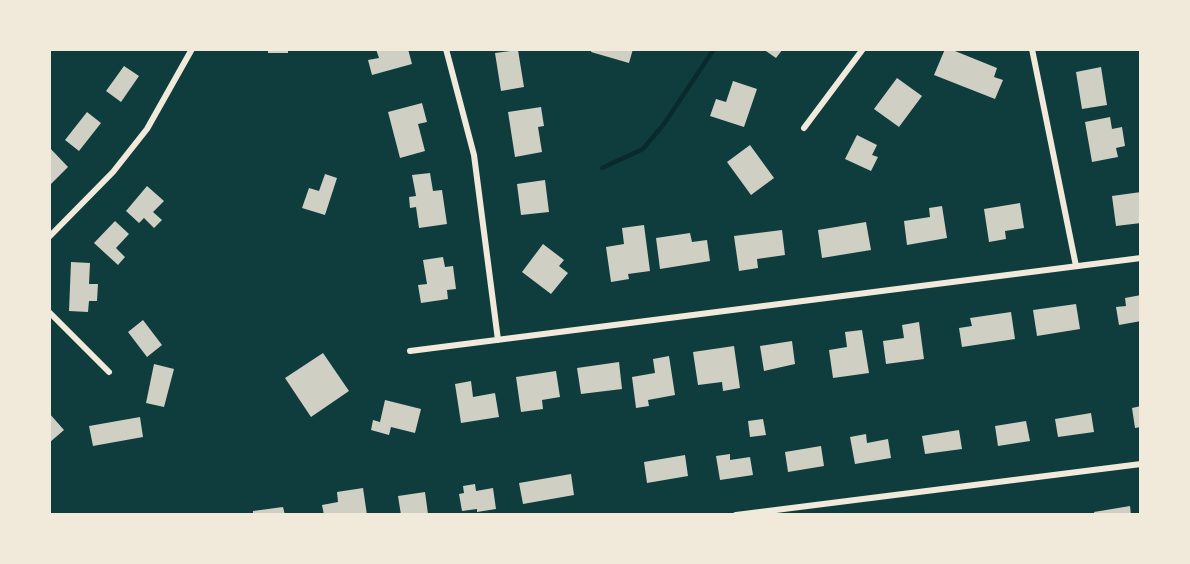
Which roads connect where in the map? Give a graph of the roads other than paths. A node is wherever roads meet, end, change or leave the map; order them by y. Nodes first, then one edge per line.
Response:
1 (192, 49) edge
2 (446, 49) edge
3 (863, 49) edge
4 (1032, 49) edge
5 (804, 128) dead end
6 (49, 237) edge
7 (1141, 258) edge
8 (1076, 266) junction
9 (49, 312) edge
10 (498, 340) junction
11 (410, 351) dead end
12 (109, 373) dead end
13 (1141, 464) edge
14 (736, 515) edge

1 - 6 street
2 - 10 street
3 - 5 street
4 - 8 street
7 - 8 street
8 - 10 street
9 - 12 street
10 - 11 street
13 - 14 street

